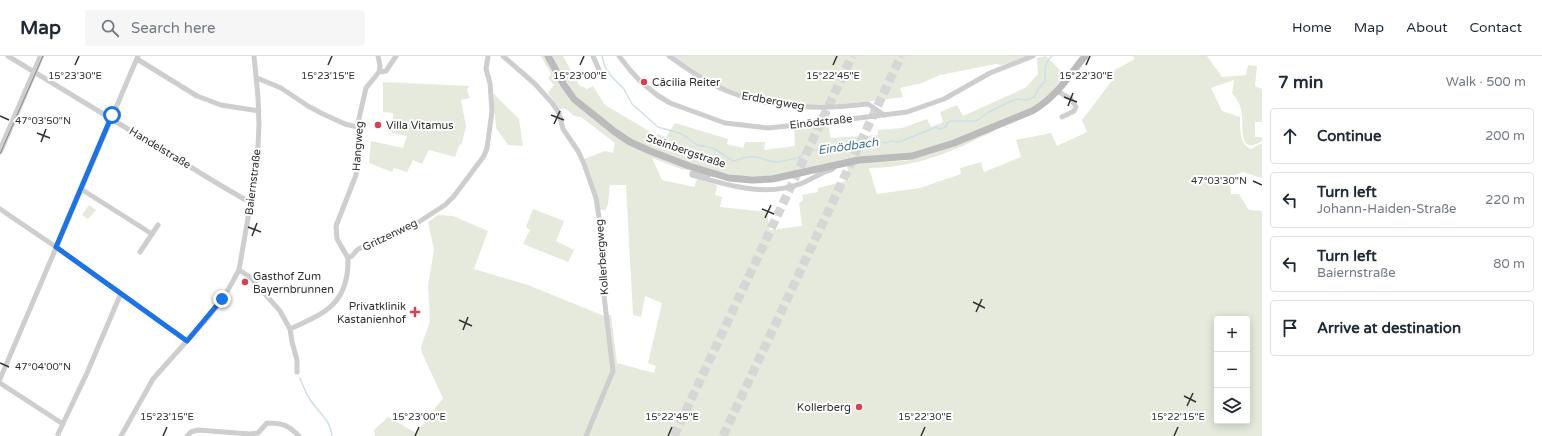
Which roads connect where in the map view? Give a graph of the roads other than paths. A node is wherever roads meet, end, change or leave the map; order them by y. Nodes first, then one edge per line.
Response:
1 (8, 56) edge
2 (41, 56) edge
3 (254, 56) edge
4 (378, 56) edge
5 (396, 56) edge
6 (488, 56) edge
7 (503, 56) edge
8 (548, 56) edge
9 (593, 56) edge
10 (620, 56) edge
11 (668, 56) edge
12 (1032, 56) edge
13 (1085, 56) edge
14 (137, 57) edge
15 (34, 72) junction
16 (379, 72) junction
17 (600, 72) dead end
18 (257, 78) junction
19 (1057, 91) junction
20 (259, 111) junction
21 (884, 115) junction
22 (1062, 117) dead end
23 (111, 118) junction
24 (358, 127) junction
25 (0, 151) edge
26 (834, 165) junction
27 (710, 173) junction
28 (81, 189) junction
29 (251, 201) junction
30 (0, 209) edge
31 (158, 225) dead end
32 (152, 234) junction
33 (56, 247) junction
34 (140, 252) dead end
35 (348, 258) junction
36 (240, 270) junction
37 (121, 293) junction
38 (290, 329) junction
39 (187, 341) junction
40 (297, 372) dead end
41 (0, 379) edge
42 (0, 383) edge
43 (63, 424) junction
44 (58, 434) dead end
45 (121, 436) edge
46 (186, 436) edge
47 (299, 436) edge
48 (586, 436) edge

1 - 15 street, Handelstraße
2 - 15 street
3 - 18 street, Baiernstraße
4 - 16 street
5 - 16 street, Hangweg
6 - 35 street, Gritzenweg
7 - 48 street, Kollerbergweg
8 - 27 main road, Steinbergstraße
9 - 17 street
10 - 21 street, Einödstraße
11 - 21 street, Erdbergweg
12 - 21 street, Einödstraße
13 - 19 main road, Steinbergstraße
14 - 20 street
14 - 23 street
15 - 23 street, Handelstraße
15 - 25 street
16 - 24 street, Hangweg
18 - 20 street, Baiernstraße
18 - 24 street
19 - 22 street
19 - 26 main road, Steinbergstraße
20 - 29 street, Baiernstraße
23 - 28 street
23 - 29 street, Handelstraße
24 - 35 street, Hangweg
26 - 27 main road, Steinbergstraße
26 - 27 street
28 - 32 street
28 - 33 street
29 - 36 street, Baiernstraße
30 - 33 street
31 - 32 street
32 - 34 street
33 - 37 street
33 - 41 street
35 - 38 street
36 - 38 street
36 - 39 street, Baiernstraße
37 - 39 street
37 - 43 street
38 - 40 street
39 - 45 street, Baiernstraße
42 - 43 street
43 - 44 street
46 - 47 street

